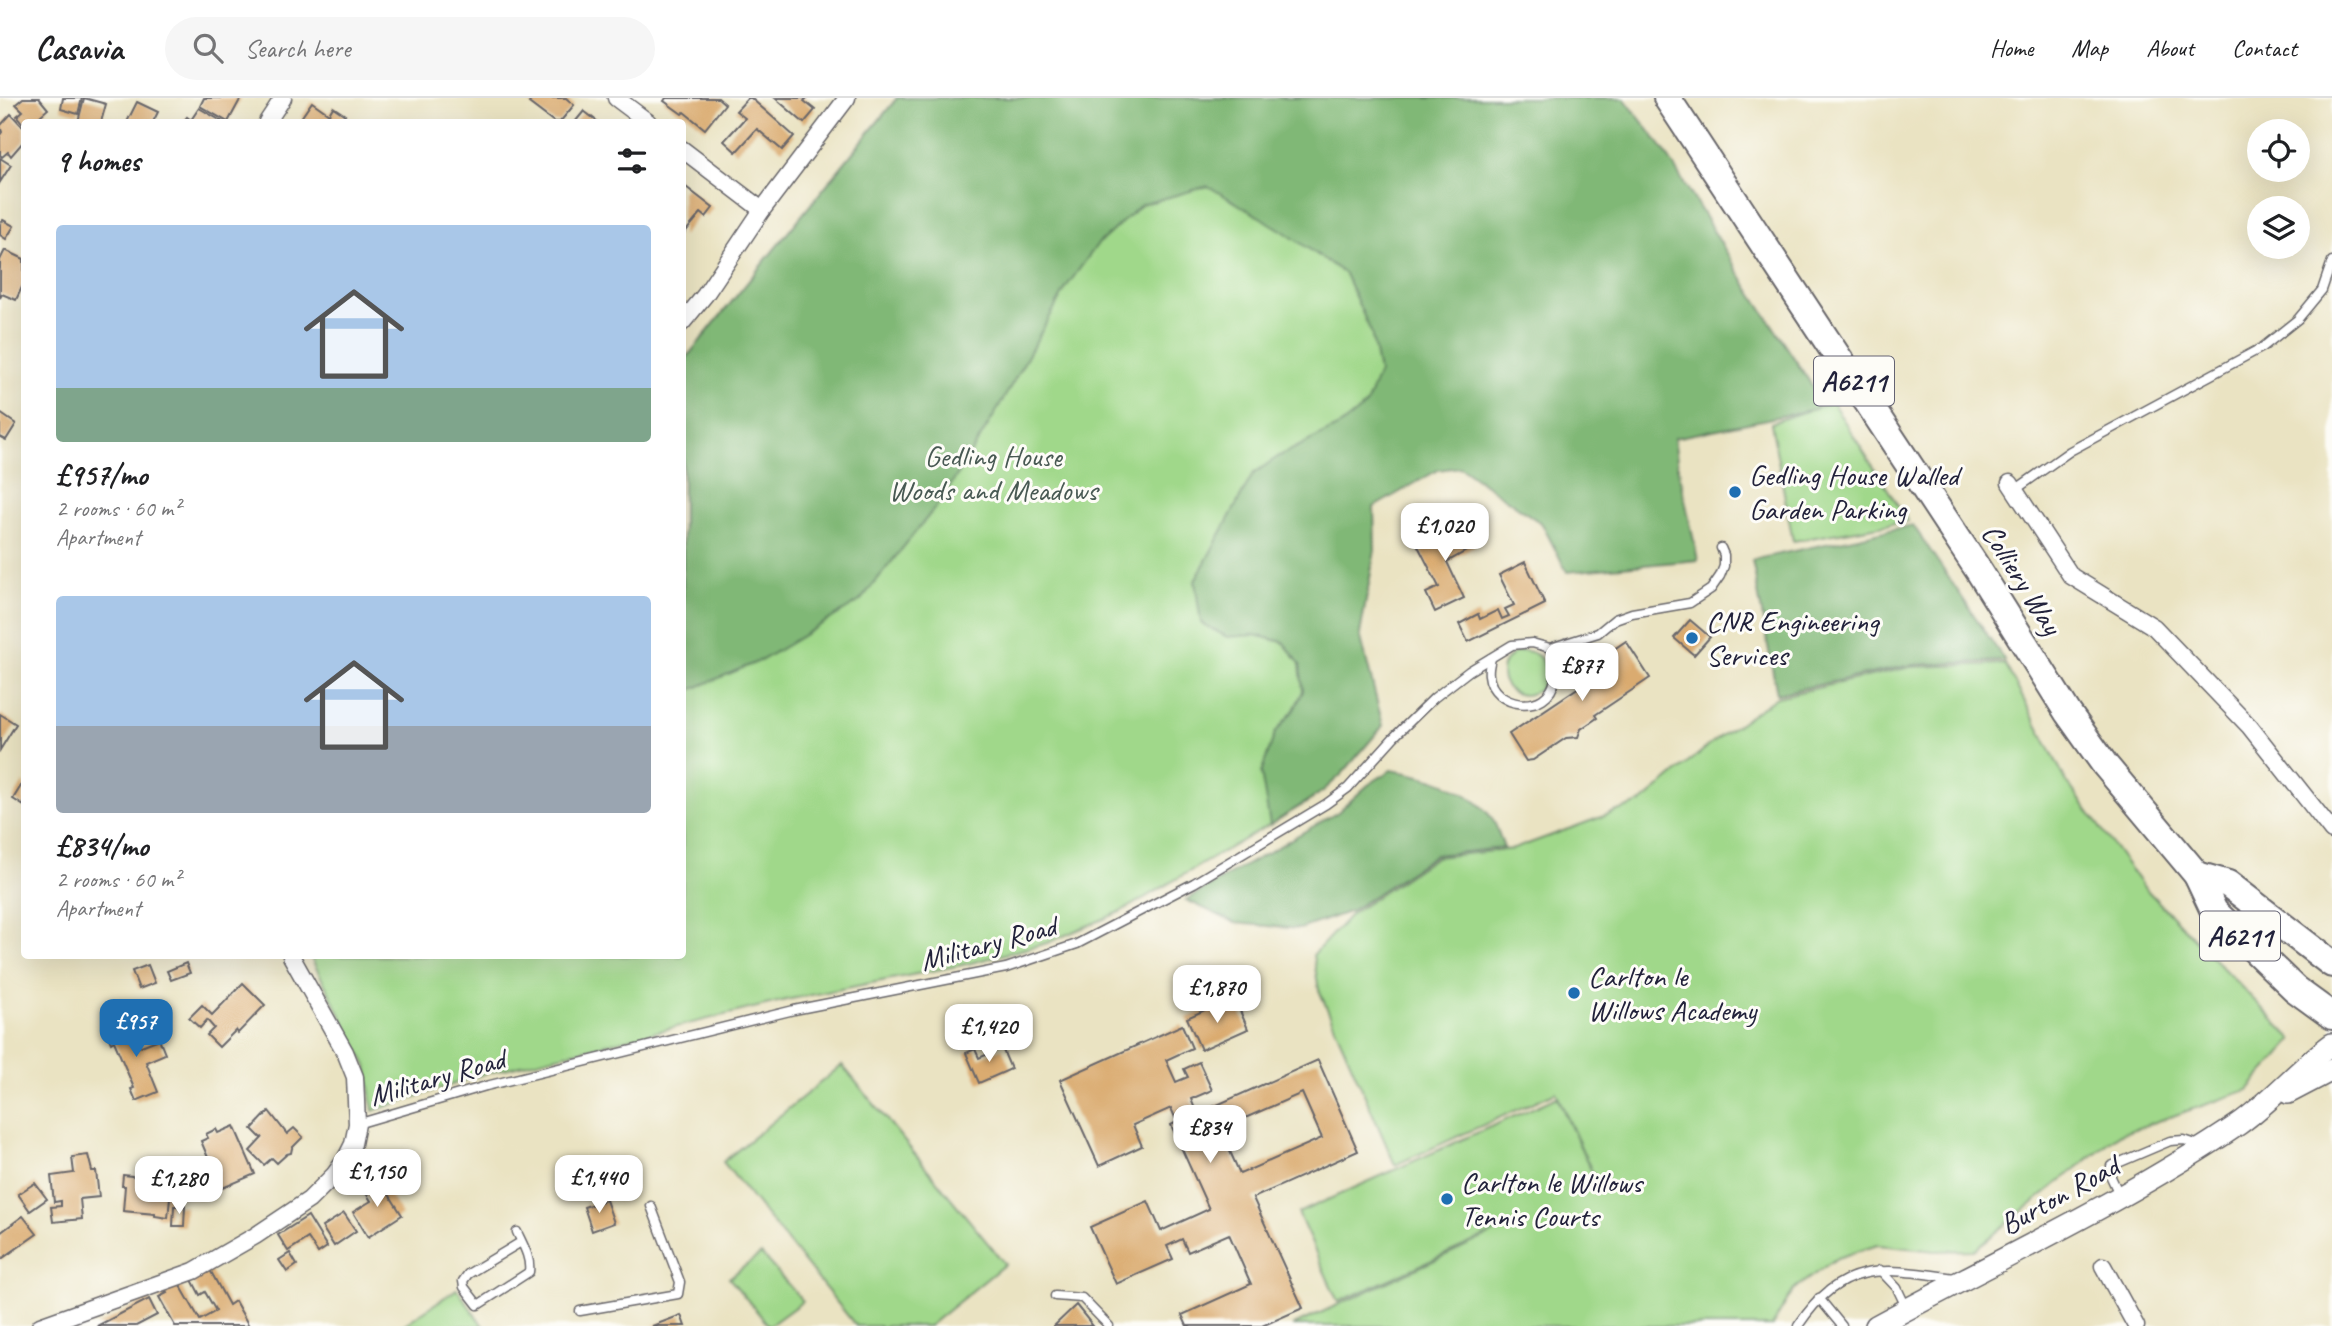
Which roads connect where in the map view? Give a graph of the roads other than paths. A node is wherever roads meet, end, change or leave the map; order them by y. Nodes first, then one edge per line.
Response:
1 (283, 98) edge
2 (616, 98) edge
3 (847, 98) edge
4 (1667, 98) edge
5 (269, 119) edge
6 (644, 119) edge
7 (686, 152) edge
8 (762, 209) junction
9 (2332, 261) edge
10 (686, 318) edge
11 (2012, 487) joint
12 (1721, 548) dead end
13 (1550, 648) junction
14 (1491, 658) junction
15 (2332, 831) edge
16 (2197, 874) junction
17 (292, 959) edge
18 (2332, 964) edge
19 (2332, 1016) edge
20 (2332, 1044) edge
21 (2332, 1070) edge
22 (2265, 1105) junction
23 (358, 1124) junction
24 (2203, 1146) junction
25 (2120, 1197) junction
26 (651, 1206) dead end
27 (517, 1232) dead end
28 (521, 1242) junction
29 (2103, 1266) dead end
30 (1880, 1270) junction
31 (1966, 1279) junction
32 (1055, 1296) dead end
33 (1819, 1298) junction
34 (1907, 1309) junction
35 (580, 1311) dead end
36 (51, 1324) edge
37 (1109, 1326) edge
38 (1798, 1326) edge
39 (1842, 1326) edge
40 (1875, 1326) edge
41 (2136, 1326) edge

1 - 5 street
2 - 6 street
3 - 8 street
4 - 16 main road, Colliery Way / A6211
7 - 8 street
8 - 10 street
9 - 11 lane
11 - 15 street
12 - 13 lane
13 - 14 lane, Military Road
13 - 14 lane
14 - 23 lane, Military Road
16 - 18 main road, A6211
16 - 19 main road, Colliery Way / A6211
17 - 23 street
20 - 22 street, Burton Road
21 - 22 street, Burton Road
22 - 24 street, Burton Road
23 - 36 street
24 - 25 street, Burton Road
24 - 25 lane
25 - 31 street, Burton Road
26 - 35 lane
27 - 28 lane
28 - 28 lane
29 - 41 street
30 - 31 lane
30 - 33 lane
30 - 34 lane
31 - 34 street, Burton Road
32 - 37 lane
33 - 38 lane
33 - 39 lane
34 - 40 street, Burton Road

